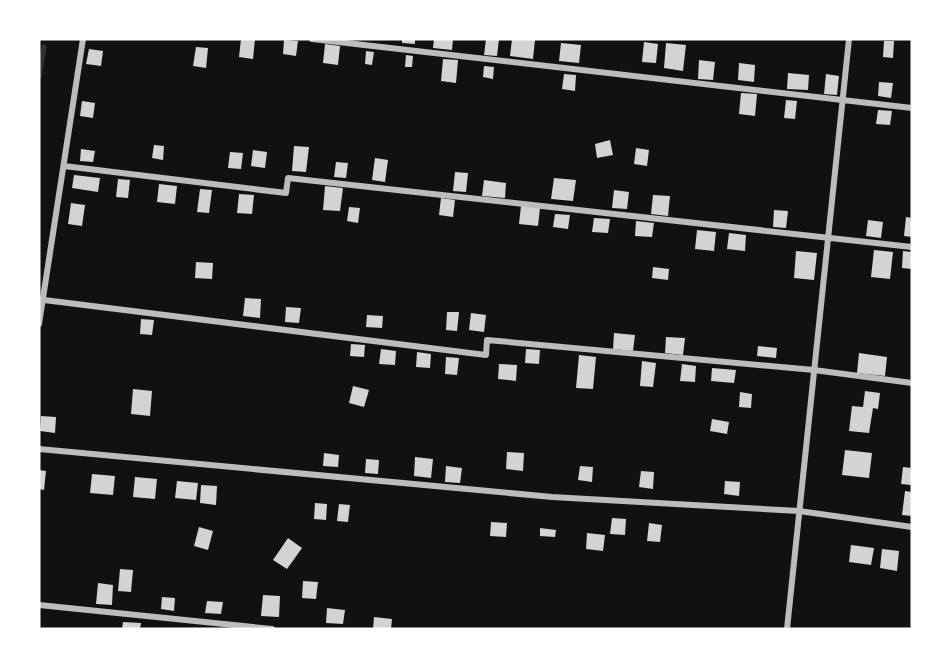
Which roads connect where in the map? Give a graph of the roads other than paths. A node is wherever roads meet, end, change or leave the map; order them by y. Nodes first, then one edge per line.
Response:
1 (83, 39) edge
2 (312, 39) edge
3 (849, 39) edge
4 (843, 99) junction
5 (912, 108) edge
6 (64, 166) junction
7 (826, 236) junction
8 (912, 247) edge
9 (44, 300) junction
10 (39, 324) edge
11 (814, 370) junction
12 (912, 383) edge
13 (39, 448) edge
14 (799, 511) junction
15 (912, 527) edge
16 (39, 605) edge
17 (272, 629) edge
18 (788, 629) edge

1 - 6 street
2 - 4 street
3 - 4 street
4 - 5 street
4 - 7 street
6 - 7 street
6 - 9 street
7 - 8 street
7 - 11 street
9 - 10 street
9 - 11 street
11 - 12 street
11 - 14 street
13 - 14 street
14 - 15 street
14 - 18 street
16 - 17 street

